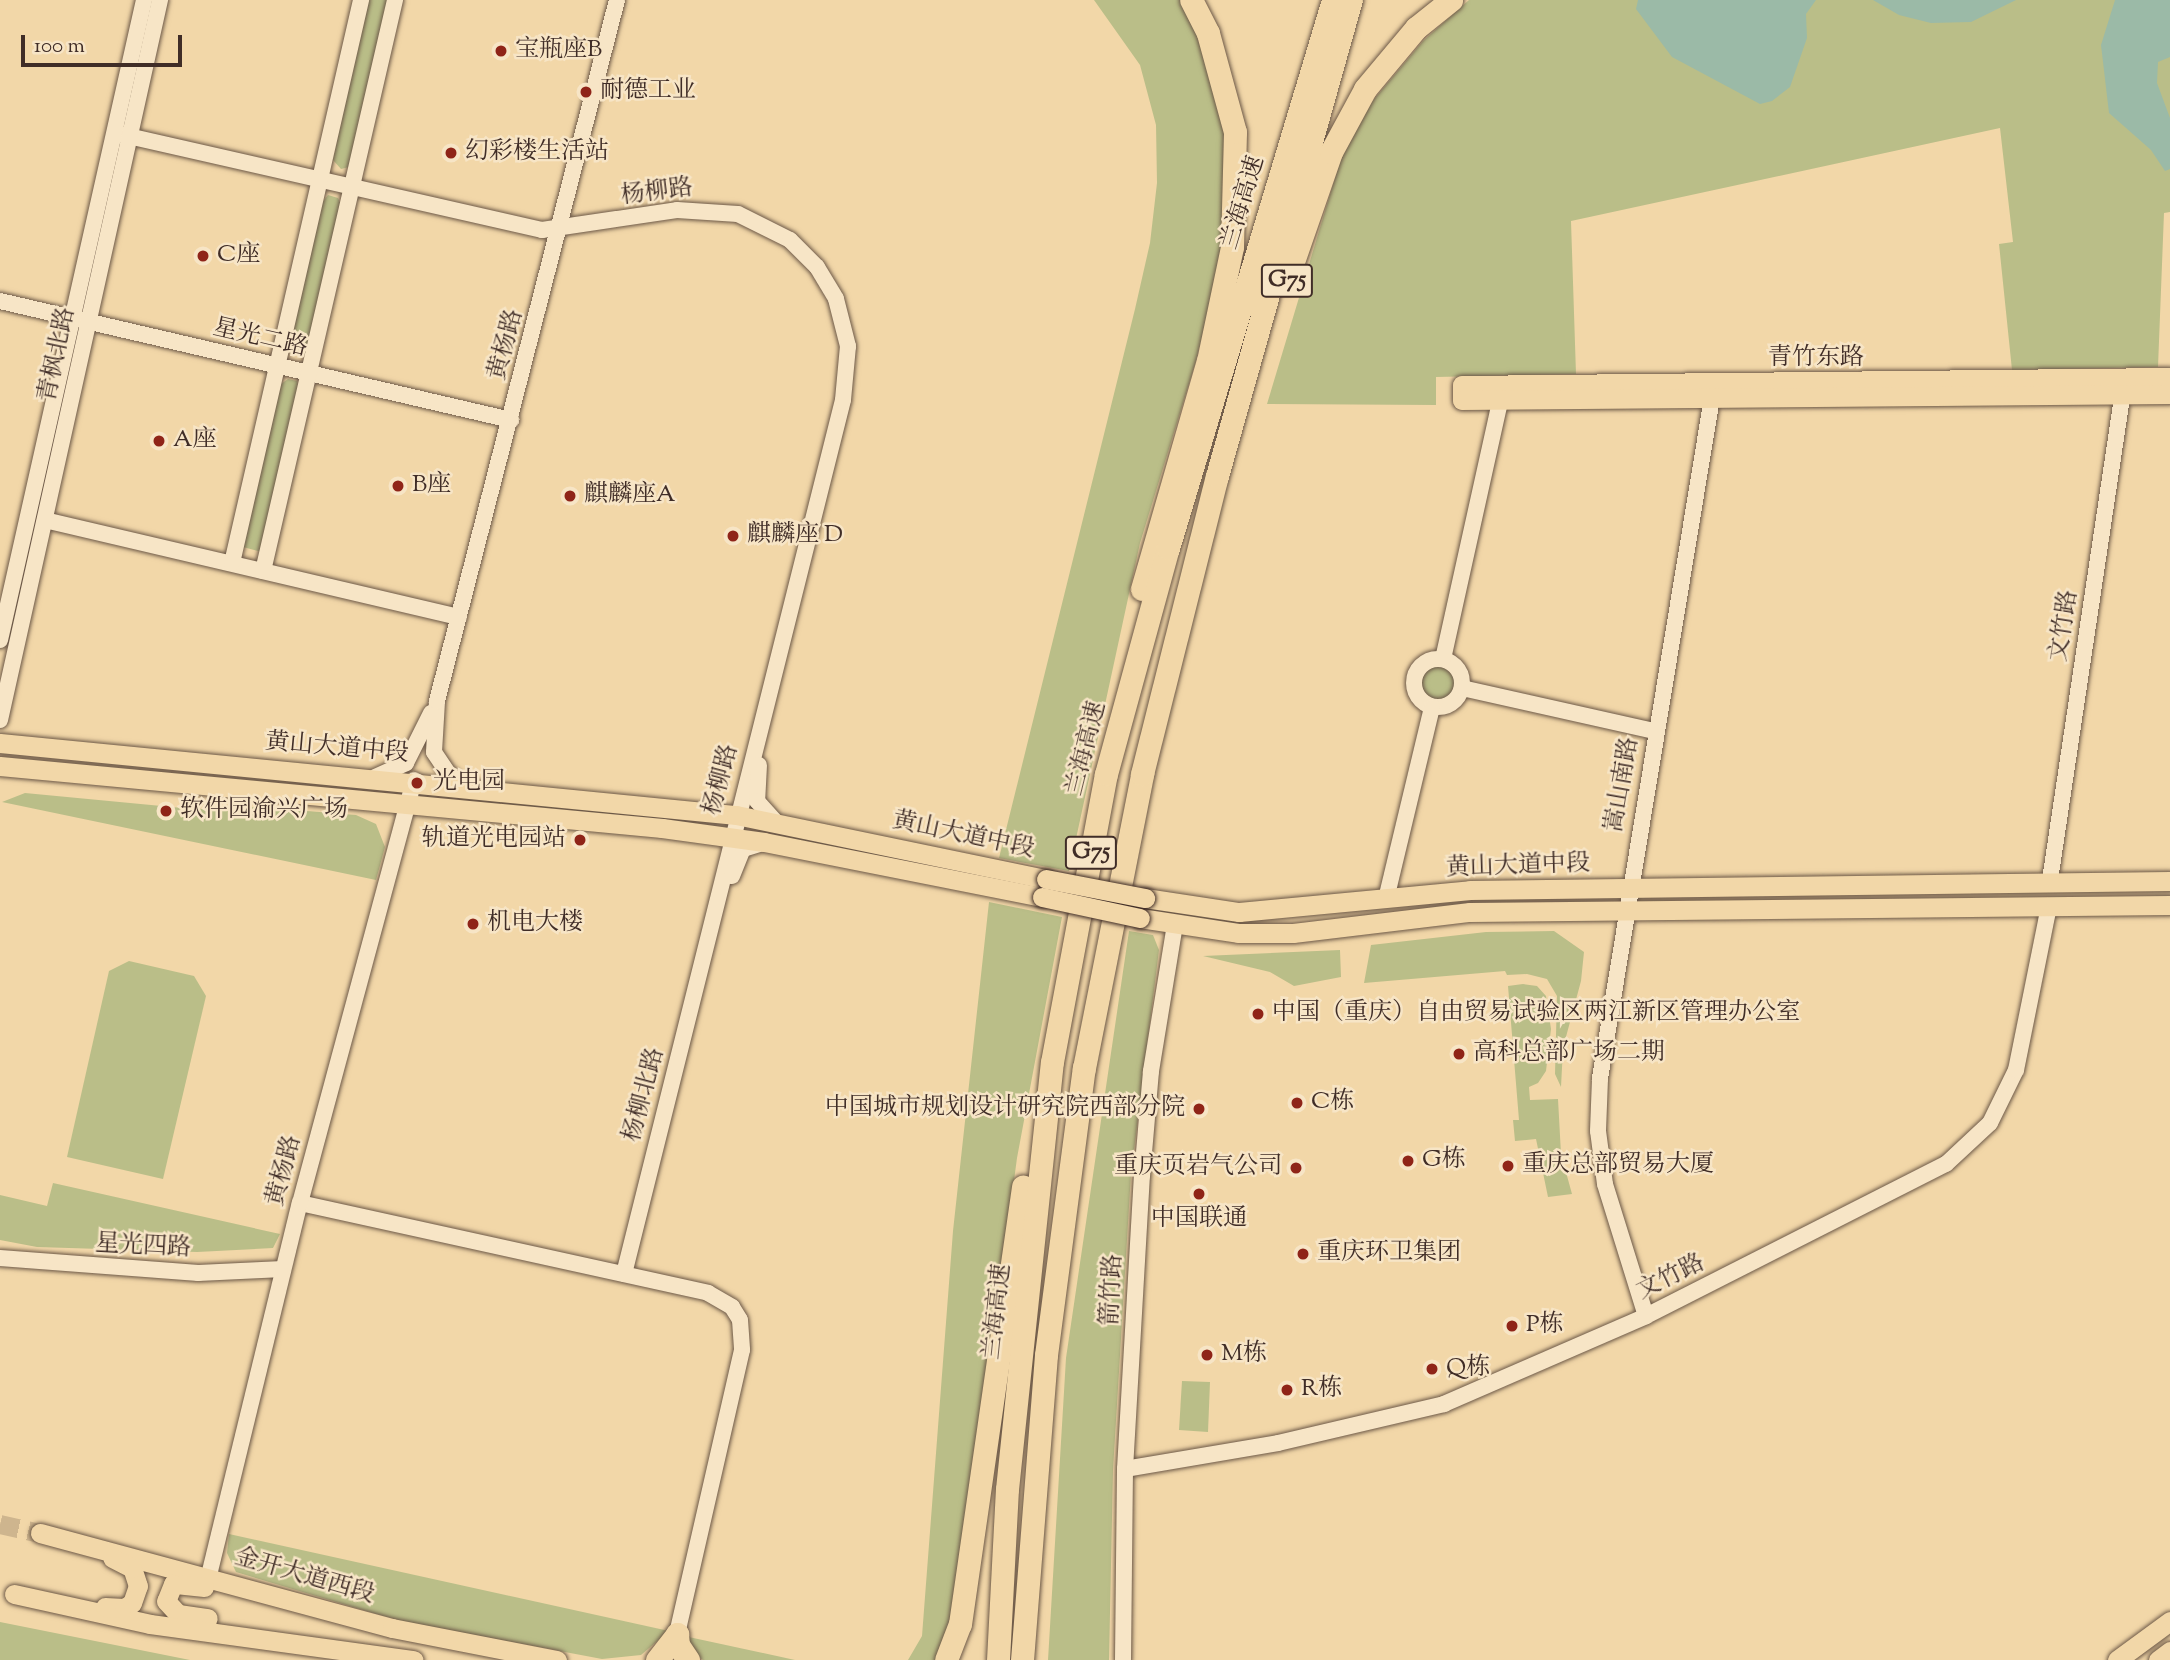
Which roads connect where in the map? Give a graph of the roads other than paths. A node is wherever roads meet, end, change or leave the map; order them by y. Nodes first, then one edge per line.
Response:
1 (144, 0) edge
2 (160, 0) edge
3 (360, 0) edge
4 (395, 0) edge
5 (617, 0) edge
6 (623, 0) edge
7 (1191, 0) edge
8 (1333, 0) edge
9 (1351, 0) edge
10 (1451, 0) edge
11 (1321, 74) junction
12 (124, 131) junction
13 (321, 176) junction
14 (353, 183) junction
15 (562, 224) junction
16 (0, 301) edge
17 (81, 320) junction
18 (278, 367) junction
19 (309, 373) junction
20 (2170, 377) edge
21 (2124, 386) junction
22 (1713, 392) junction
23 (1462, 393) dead end
24 (1502, 393) junction
25 (2170, 394) edge
26 (510, 420) junction
27 (1217, 476) junction
28 (45, 520) junction
29 (232, 563) junction
30 (264, 571) junction
31 (4, 599) edge
32 (459, 617) junction
33 (0, 640) edge
34 (1443, 659) junction
35 (1462, 688) junction
36 (437, 701) junction
37 (1432, 707) junction
38 (0, 720) edge
39 (1655, 731) junction
40 (0, 743) edge
41 (0, 766) edge
42 (1106, 774) junction
43 (375, 777) junction
44 (414, 780) junction
45 (465, 786) junction
46 (407, 807) junction
47 (736, 815) junction
48 (775, 821) junction
49 (730, 837) junction
50 (764, 842) junction
51 (2050, 880) junction
52 (2170, 881) edge
53 (1044, 888) junction
54 (1628, 889) junction
55 (1386, 899) junction
56 (2170, 905) edge
57 (2049, 906) junction
58 (1625, 910) junction
59 (1175, 925) junction
60 (711, 927) junction
61 (1052, 1062) junction
62 (300, 1203) junction
63 (0, 1258) edge
64 (283, 1269) junction
65 (624, 1274) junction
66 (1646, 1316) junction
67 (1125, 1469) junction
68 (1033, 1488) junction
69 (40, 1532) tunnel mouth
70 (79, 1543) junction
71 (209, 1575) junction
72 (14, 1594) dead end
73 (308, 1604) junction
74 (69, 1606) junction
75 (2170, 1621) edge
76 (677, 1633) junction
77 (289, 1641) junction
78 (2170, 1651) edge
79 (414, 1660) edge
80 (557, 1660) edge
81 (657, 1660) edge
82 (688, 1660) edge
83 (946, 1660) edge
84 (998, 1660) edge
85 (1021, 1660) edge
86 (1037, 1660) edge
87 (1122, 1660) edge
88 (2117, 1660) edge
89 (2158, 1660) edge

1 - 12 street, 青枫北路
2 - 12 street, 青枫北路
3 - 13 street
4 - 14 street
5 - 15 street, 黄杨路
6 - 15 street
7 - 42 highway
8 - 11 highway, 兰海高速 / G75
9 - 11 highway
10 - 27 highway, G75
11 - 27 highway
11 - 42 highway, 兰海高速 / G75
12 - 13 street, 杨柳路
12 - 17 street, 青枫北路
13 - 14 street, 杨柳路
13 - 18 street
14 - 15 street, 杨柳路
14 - 19 street
15 - 26 street, 黄杨路
15 - 47 street, 杨柳路
15 - 48 street, 杨柳路
16 - 17 street, 星光二路
17 - 18 street, 星光二路
17 - 28 street, 青枫北路
17 - 31 street, 青枫北路
18 - 19 street, 星光二路
18 - 29 street
19 - 26 street, 星光二路
19 - 30 street
20 - 21 main road, 青竹东路
21 - 22 main road, 青竹东路
21 - 25 main road, 青竹东路
21 - 51 street, 文竹路
22 - 24 main road, 青竹东路
22 - 39 street, 嵩山南路
23 - 24 main road, 青竹东路
24 - 34 street
26 - 32 street, 黄杨路
27 - 68 highway, G75
28 - 29 street
28 - 38 street, 青枫北路
29 - 30 street
30 - 32 street
31 - 33 street, 青枫北路
32 - 36 street, 黄杨路
34 - 35 street
34 - 37 street
35 - 37 street
35 - 39 street
36 - 43 street
36 - 45 street
37 - 55 street
39 - 54 street, 嵩山南路
40 - 43 main road, 黄山大道中段
41 - 46 main road, 黄山大道中段
42 - 61 highway, 兰海高速 / G75
43 - 44 main road, 黄山大道中段
44 - 45 main road, 黄山大道中段
44 - 46 street, 黄杨路
45 - 47 main road, 黄山大道中段
46 - 49 main road, 黄山大道中段
46 - 62 street, 黄杨路
47 - 48 main road, 黄山大道中段
47 - 49 street, 杨柳路
48 - 53 main road, 黄山大道中段
49 - 50 main road, 黄山大道中段
49 - 60 street, 杨柳路
50 - 53 main road, 黄山大道中段
50 - 60 street
51 - 52 main road, 黄山大道中段
51 - 54 main road, 黄山大道中段
53 - 55 main road, 黄山大道中段, bridge
53 - 59 main road, 黄山大道中段, bridge
54 - 55 main road, 黄山大道中段
54 - 58 street, 嵩山南路
56 - 57 main road, 黄山大道中段
57 - 58 main road, 黄山大道中段
57 - 66 street, 文竹路
58 - 59 main road, 黄山大道中段
58 - 66 street, 嵩山南路
59 - 67 street, 箭竹路
60 - 65 street, 杨柳北路
61 - 83 highway
61 - 84 highway, 兰海高速 / G75
62 - 64 street, 黄杨路
62 - 65 street
63 - 64 street, 星光四路
64 - 71 street, 黄杨路
65 - 76 street
66 - 67 street, 文竹路
67 - 87 street, 箭竹路
68 - 85 highway, G75
68 - 86 highway
69 - 70 main road, 金开大道西段
70 - 71 main road, 金开大道西段
70 - 74 main road
71 - 73 main road, 金开大道西段
72 - 74 main road
73 - 77 main road
73 - 80 main road, 金开大道西段
74 - 77 main road
75 - 88 main road
76 - 81 highway
76 - 82 highway
77 - 79 main road
78 - 89 main road

